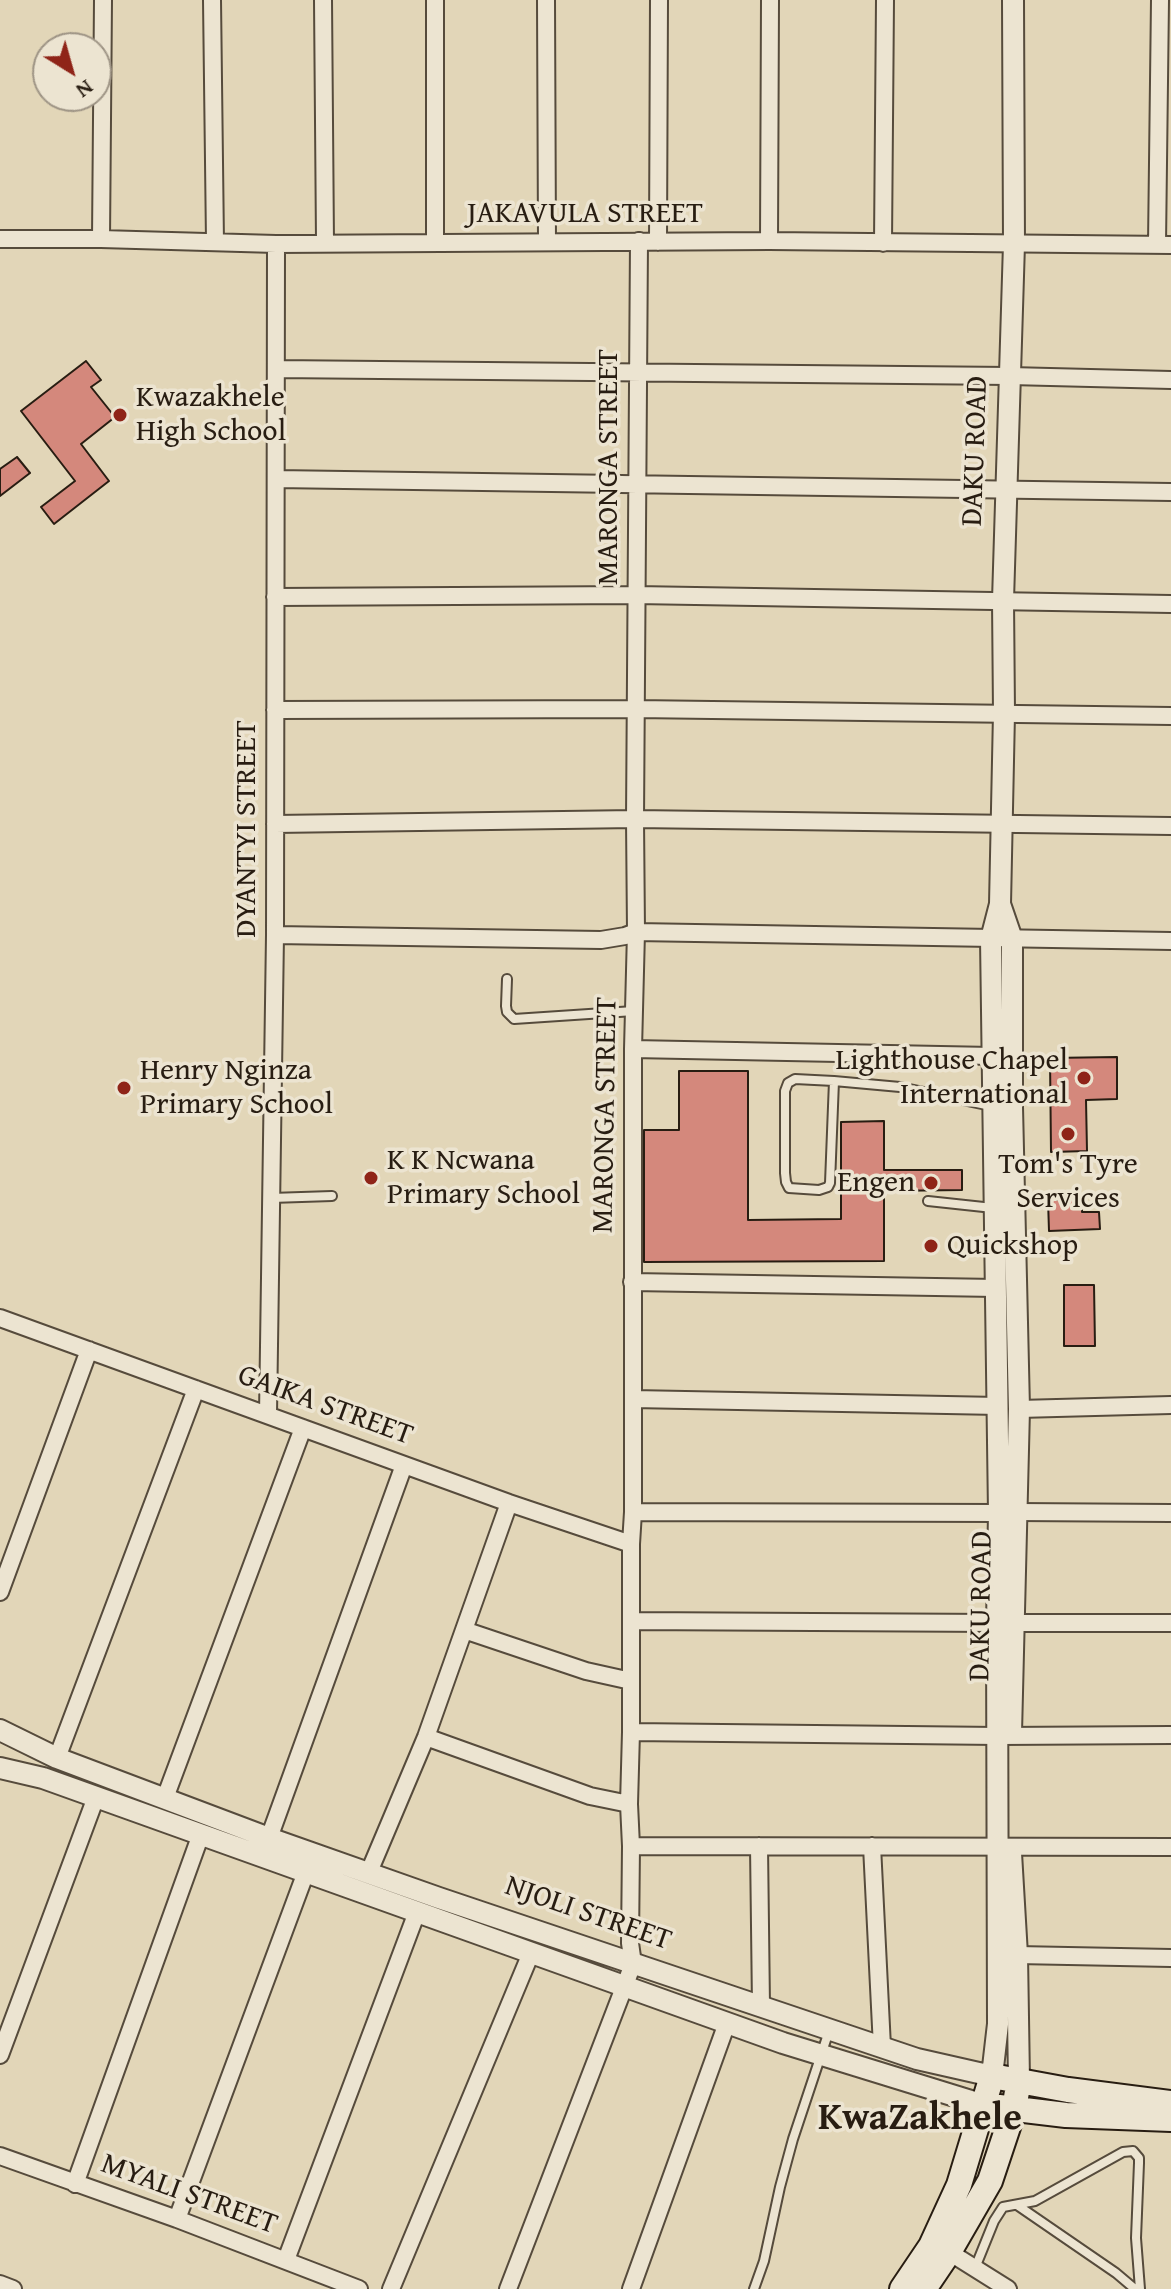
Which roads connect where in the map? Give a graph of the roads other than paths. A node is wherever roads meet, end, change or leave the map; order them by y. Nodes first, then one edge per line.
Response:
1 (103, 0) edge
2 (212, 0) edge
3 (323, 0) edge
4 (435, 0) edge
5 (546, 0) edge
6 (659, 0) edge
7 (770, 0) edge
8 (885, 0) edge
9 (1013, 0) edge
10 (1160, 0) edge
11 (0, 239) edge
12 (101, 239) junction
13 (547, 241) junction
14 (639, 241) junction
15 (769, 241) junction
16 (215, 242) junction
17 (325, 242) junction
18 (435, 242) junction
19 (658, 242) junction
20 (883, 243) junction
21 (276, 244) junction
22 (1014, 244) junction
23 (1164, 245) edge
24 (276, 369) junction
25 (637, 373) junction
26 (1010, 376) junction
27 (1171, 380) edge
28 (276, 479) junction
29 (636, 485) junction
30 (1005, 489) junction
31 (1171, 492) edge
32 (636, 595) junction
33 (275, 597) junction
34 (1003, 600) junction
35 (1171, 604) edge
36 (636, 709) junction
37 (275, 710) junction
38 (1004, 713) junction
39 (1171, 716) edge
40 (635, 819) junction
41 (275, 824) junction
42 (1001, 824) junction
43 (1171, 826) edge
44 (636, 932) junction
45 (275, 935) junction
46 (1001, 939) junction
47 (1171, 941) edge
48 (507, 979) dead end
49 (634, 1011) junction
50 (633, 1049) junction
51 (992, 1056) junction
52 (834, 1081) junction
53 (1002, 1106) junction
54 (332, 1196) dead end
55 (271, 1198) junction
56 (928, 1201) dead end
57 (994, 1208) junction
58 (632, 1282) junction
59 (996, 1288) junction
60 (0, 1318) edge
61 (89, 1350) junction
62 (196, 1389) junction
63 (633, 1399) junction
64 (1171, 1405) edge
65 (1009, 1408) junction
66 (268, 1414) junction
67 (303, 1428) junction
68 (404, 1465) junction
69 (509, 1503) junction
70 (633, 1512) junction
71 (1008, 1512) junction
72 (1171, 1513) edge
73 (631, 1544) junction
74 (0, 1592) edge
75 (631, 1621) junction
76 (1006, 1623) junction
77 (1171, 1623) edge
78 (464, 1630) junction
79 (631, 1681) junction
80 (0, 1730) edge
81 (631, 1732) junction
82 (1171, 1735) edge
83 (1004, 1736) junction
84 (426, 1737) junction
85 (57, 1758) junction
86 (0, 1768) edge
87 (96, 1797) junction
88 (165, 1798) junction
89 (629, 1804) junction
90 (201, 1834) junction
91 (269, 1838) junction
92 (631, 1846) junction
93 (759, 1846) junction
94 (872, 1846) junction
95 (1004, 1846) junction
96 (1171, 1847) edge
97 (306, 1872) junction
98 (369, 1872) junction
99 (417, 1912) junction
100 (531, 1953) junction
101 (1017, 1955) junction
102 (1171, 1958) edge
103 (633, 1964) junction
104 (624, 1986) junction
105 (761, 2006) junction
106 (727, 2023) junction
107 (829, 2030) junction
108 (882, 2047) junction
109 (0, 2055) edge
110 (822, 2055) junction
111 (992, 2076) junction
112 (1019, 2080) junction
113 (1171, 2103) edge
114 (984, 2105) junction
115 (1014, 2109) junction
116 (1171, 2119) edge
117 (0, 2156) edge
118 (75, 2184) junction
119 (1017, 2205) junction
120 (177, 2219) junction
121 (940, 2249) junction
122 (286, 2260) junction
123 (975, 2268) junction
124 (0, 2284) edge
125 (13, 2289) edge
126 (359, 2289) edge
127 (391, 2289) edge
128 (508, 2289) edge
129 (631, 2289) edge
130 (754, 2289) edge
131 (902, 2289) edge
132 (924, 2289) edge
133 (1008, 2289) edge
134 (1137, 2289) edge

1 - 12 street
2 - 16 street
3 - 17 street
4 - 18 street
5 - 13 street
6 - 19 street
7 - 15 street
8 - 20 street
9 - 22 street, DAKU ROAD
10 - 23 street
11 - 12 street, JAKAVULA STREET
12 - 16 street, JAKAVULA STREET
13 - 14 street, JAKAVULA STREET
13 - 18 street, JAKAVULA STREET
14 - 19 street, JAKAVULA STREET
14 - 25 street, MARONGA STREET
15 - 19 street, JAKAVULA STREET
15 - 20 street, JAKAVULA STREET
16 - 21 street, JAKAVULA STREET
17 - 18 street, JAKAVULA STREET
17 - 21 street, JAKAVULA STREET
20 - 22 street, JAKAVULA STREET
21 - 24 street, DYANTYI STREET
22 - 23 street, JAKAVULA STREET
22 - 26 street, DAKU ROAD
24 - 25 street
24 - 28 street, DYANTYI STREET
25 - 26 street
25 - 29 street, MARONGA STREET
26 - 27 street
26 - 30 street, DAKU ROAD
28 - 29 street
28 - 33 street, DYANTYI STREET
29 - 30 street
29 - 32 street, MARONGA STREET
30 - 31 street
30 - 34 street, DAKU ROAD
32 - 33 street
32 - 34 street
32 - 36 street, MARONGA STREET
33 - 37 street, DYANTYI STREET
34 - 35 street
34 - 38 street, DAKU ROAD
36 - 37 street
36 - 38 street
36 - 40 street, MARONGA STREET
37 - 41 street, DYANTYI STREET
38 - 39 street
38 - 42 street, DAKU ROAD
40 - 41 street
40 - 42 street
40 - 44 street, MARONGA STREET
41 - 45 street, DYANTYI STREET
42 - 43 street
42 - 46 street, DAKU ROAD
44 - 45 street
44 - 46 street
44 - 49 street, MARONGA STREET
45 - 55 street, DYANTYI STREET
46 - 47 street
46 - 51 street, DAKU ROAD
46 - 53 street, DAKU ROAD
48 - 49 lane
49 - 50 street, MARONGA STREET
50 - 51 street
50 - 58 street, MARONGA STREET
51 - 53 street, DAKU ROAD
52 - 52 lane
52 - 53 lane
53 - 57 street, DAKU ROAD
53 - 65 street, DAKU ROAD
54 - 55 lane
55 - 66 street, DYANTYI STREET
56 - 57 lane
57 - 59 street, DAKU ROAD
58 - 59 street
58 - 63 street, MARONGA STREET
59 - 65 street, DAKU ROAD
60 - 61 street, GAIKA STREET
61 - 62 street, GAIKA STREET
61 - 74 street
62 - 66 street, GAIKA STREET
62 - 85 street
63 - 65 street
63 - 70 street, MARONGA STREET
64 - 65 street
65 - 71 street, DAKU ROAD
66 - 67 street, GAIKA STREET
67 - 68 street, GAIKA STREET
67 - 88 street
68 - 69 street, GAIKA STREET
68 - 91 street
69 - 73 street, GAIKA STREET
69 - 78 street
70 - 71 street
70 - 73 street, MARONGA STREET
71 - 72 street
71 - 76 street, DAKU ROAD
73 - 75 street, MARONGA STREET
75 - 76 street
75 - 79 street, MARONGA STREET
76 - 77 street
76 - 83 street, DAKU ROAD
78 - 79 street
78 - 84 street
79 - 81 street, MARONGA STREET
80 - 85 street, NJOLI STREET
81 - 83 street
81 - 89 street, MARONGA STREET
82 - 83 street
83 - 95 street, DAKU ROAD
84 - 89 street
84 - 98 street
85 - 88 street, NJOLI STREET
86 - 87 street, NJOLI STREET
87 - 90 street, NJOLI STREET
87 - 109 street
88 - 91 street, NJOLI STREET
89 - 92 street, MARONGA STREET
90 - 97 street, NJOLI STREET
90 - 118 street
91 - 98 street, NJOLI STREET
92 - 93 street
92 - 103 street, MARONGA STREET
93 - 94 street
93 - 105 street
94 - 95 street
94 - 108 street
95 - 96 street
95 - 101 street, DAKU ROAD
95 - 111 street, DAKU ROAD
97 - 99 street, NJOLI STREET
97 - 120 street
98 - 103 street, NJOLI STREET
99 - 100 street, NJOLI STREET
99 - 122 street
100 - 104 street, NJOLI STREET
100 - 127 street
101 - 102 street
101 - 112 street, DAKU ROAD
103 - 104 street, MARONGA STREET
103 - 105 street, NJOLI STREET
104 - 106 street, NJOLI STREET
104 - 128 street, MARONGA STREET
105 - 107 street, NJOLI STREET
106 - 110 street, NJOLI STREET
106 - 129 street
107 - 108 street, NJOLI STREET
107 - 110 lane
108 - 111 street, NJOLI STREET
110 - 114 street, NJOLI STREET
110 - 130 lane
111 - 112 main road, NJOLI STREET
111 - 114 main road, DAKU ROAD
112 - 113 main road, NJOLI STREET
112 - 115 main road, DAKU ROAD
114 - 115 main road, NJOLI STREET
114 - 121 main road, DAKU ROAD
115 - 116 main road, NJOLI STREET
115 - 121 main road, DAKU ROAD
117 - 118 street, MYALI STREET
118 - 120 street, MYALI STREET
119 - 123 lane
119 - 134 lane
119 - 134 lane
120 - 122 street, MYALI STREET
121 - 123 street
121 - 131 main road, DAKU ROAD
121 - 132 main road, DAKU ROAD
122 - 126 street, MYALI STREET
123 - 133 street
124 - 125 street

